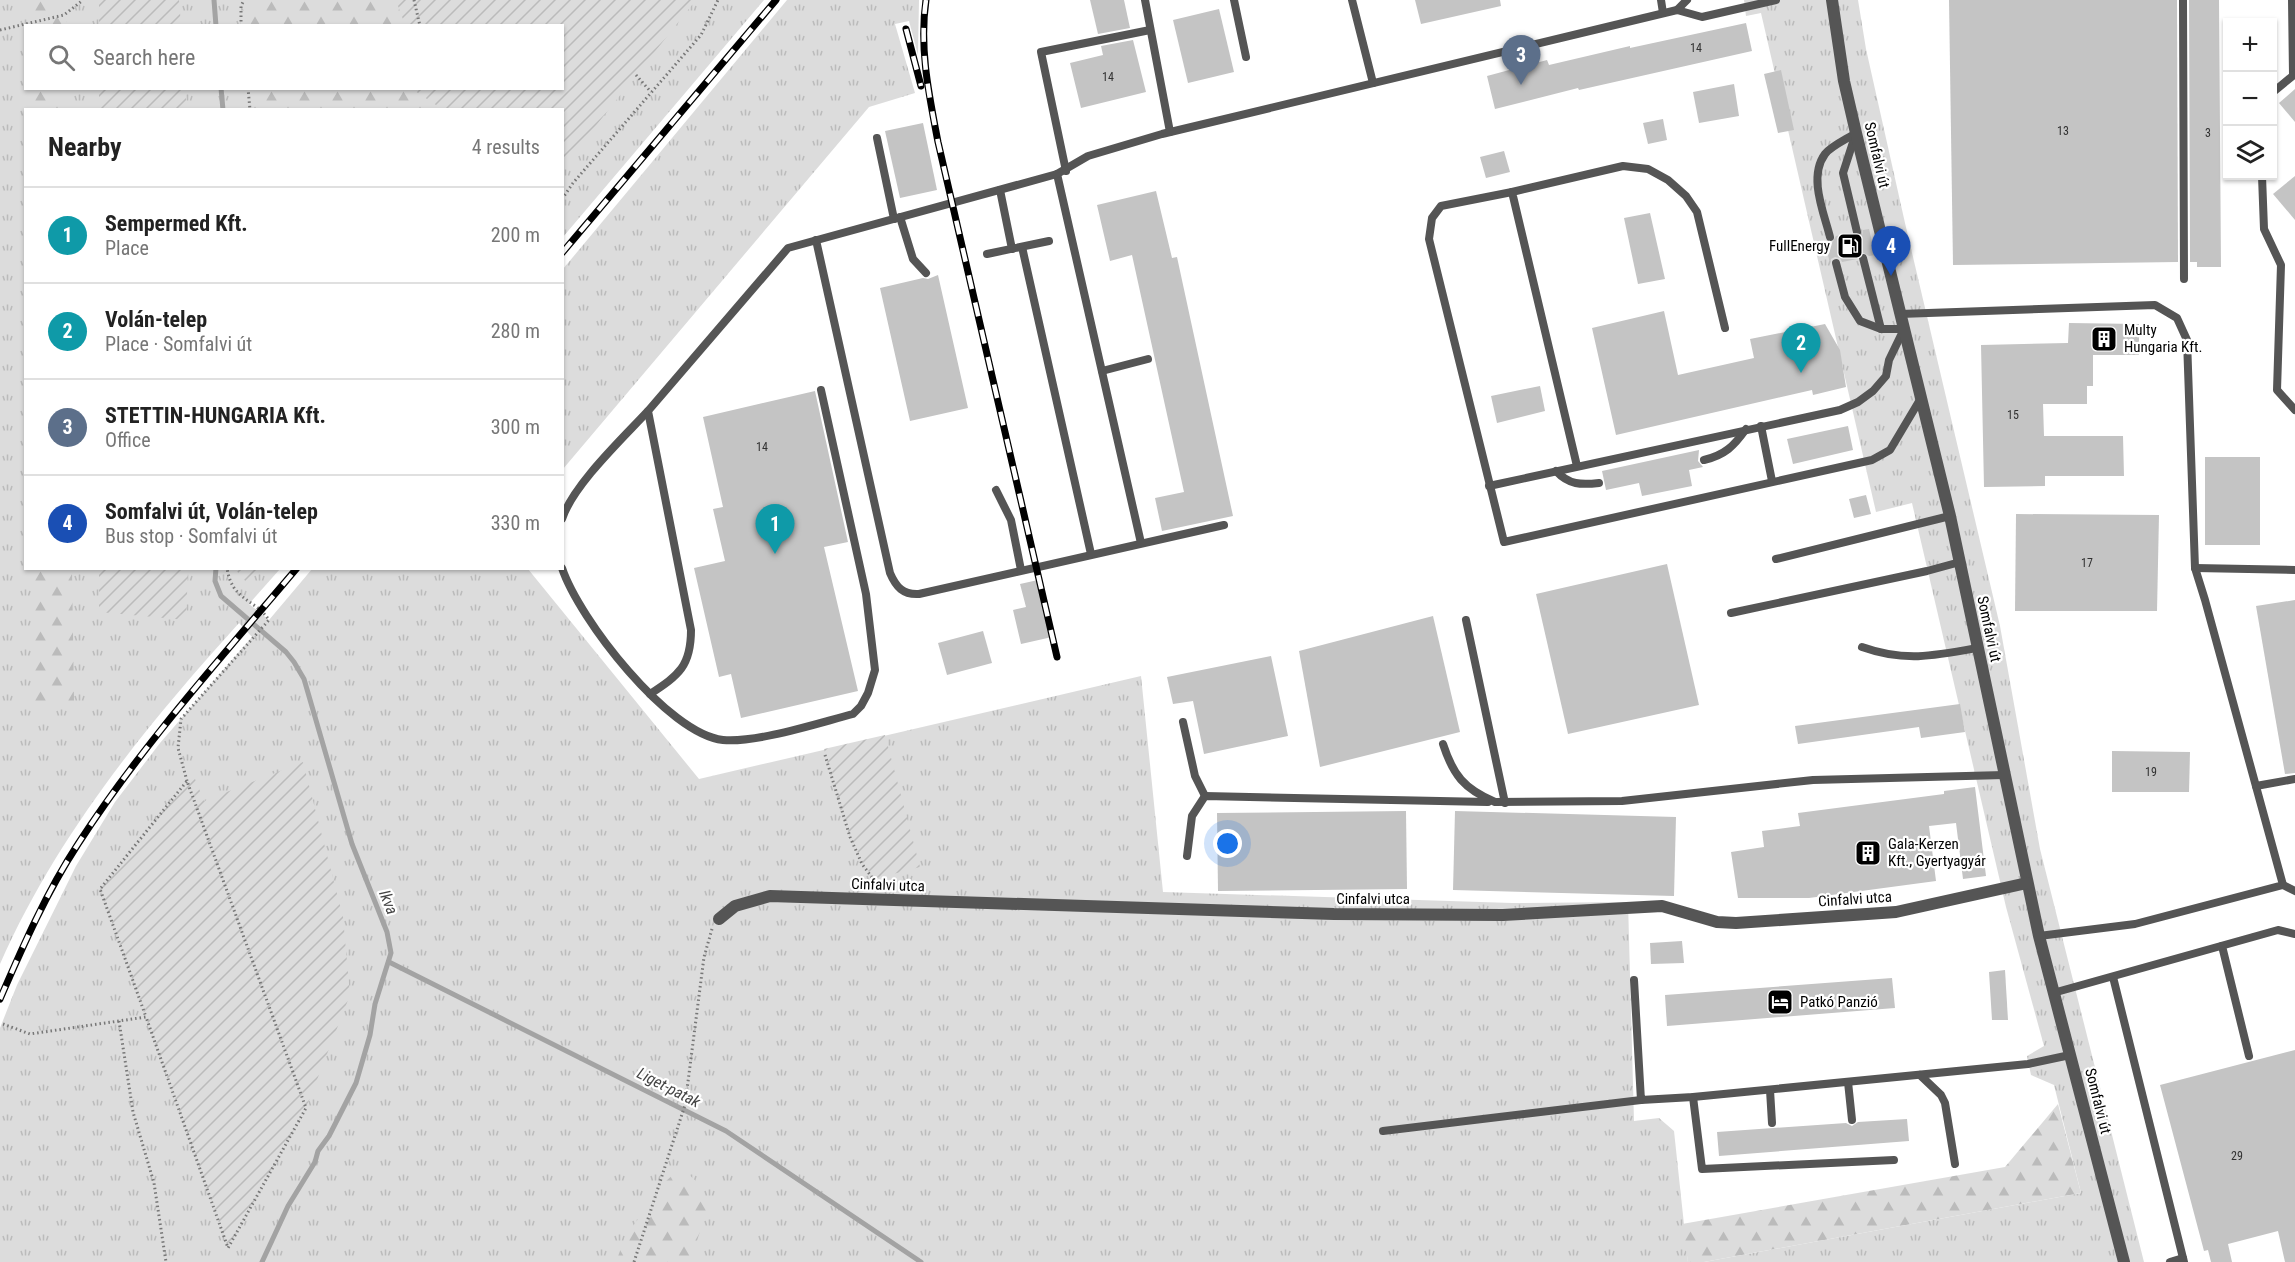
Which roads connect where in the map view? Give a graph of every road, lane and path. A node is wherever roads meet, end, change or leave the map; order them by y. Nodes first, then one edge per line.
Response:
1 (83, 0) edge
2 (244, 0) edge
3 (414, 0) edge
4 (718, 0) edge
5 (1144, 0) edge
6 (1234, 0) edge
7 (1352, 0) edge
8 (1661, 0) edge
9 (1687, 0) edge
10 (1776, 0) edge
11 (1832, 0) edge
12 (2183, 0) edge
13 (2292, 0) edge
14 (1677, 10) junction
15 (1664, 13) junction
16 (24, 24) edge
17 (26, 24) edge
18 (241, 24) edge
19 (420, 24) edge
20 (0, 30) edge
21 (1150, 30) junction
22 (1246, 57) dead end
23 (2294, 74) edge
24 (636, 75) dead end
25 (1373, 83) junction
26 (2277, 89) edge
27 (248, 90) edge
28 (651, 92) junction
29 (250, 108) edge
30 (1170, 132) junction
31 (1856, 133) junction
32 (877, 138) dead end
33 (1061, 172) junction
34 (2262, 180) edge
35 (1000, 190) junction
36 (1512, 192) junction
37 (564, 196) edge
38 (897, 218) junction
39 (1857, 232) dead end
40 (1830, 237) dead end
41 (816, 240) junction
42 (1049, 241) dead end
43 (1022, 247) junction
44 (1012, 249) junction
45 (987, 254) dead end
46 (1863, 258) dead end
47 (1836, 263) dead end
48 (926, 273) dead end
49 (2184, 279) dead end
50 (1900, 314) junction
51 (1725, 328) dead end
52 (1904, 329) junction
53 (1881, 330) junction
54 (1148, 359) dead end
55 (1102, 370) junction
56 (821, 390) dead end
57 (1921, 398) junction
58 (2295, 410) edge
59 (648, 411) junction
60 (1761, 426) junction
61 (1746, 429) junction
62 (1704, 460) dead end
63 (1577, 466) junction
64 (1556, 471) junction
65 (1772, 481) junction
66 (1599, 483) dead end
67 (1489, 486) junction
68 (996, 490) dead end
69 (564, 514) edge
70 (1950, 516) junction
71 (1224, 525) dead end
72 (1141, 543) junction
73 (1091, 554) junction
74 (1776, 559) dead end
75 (1960, 562) junction
76 (2194, 568) junction
77 (228, 570) edge
78 (563, 570) edge
79 (1021, 570) junction
80 (2295, 570) edge
81 (1731, 613) dead end
82 (1466, 620) dead end
83 (1862, 647) dead end
84 (1977, 648) junction
85 (650, 694) junction
86 (1183, 722) dead end
87 (1443, 744) dead end
88 (825, 755) dead end
89 (2004, 775) junction
90 (2295, 779) edge
91 (187, 781) junction
92 (2256, 786) junction
93 (1205, 796) junction
94 (1495, 802) junction
95 (1505, 802) junction
96 (1187, 856) dead end
97 (2027, 883) junction
98 (2283, 885) junction
99 (2295, 891) edge
100 (877, 899) junction
101 (719, 919) joint
102 (2295, 934) edge
103 (2039, 936) junction
104 (2222, 946) junction
105 (2114, 977) junction
106 (1634, 980) dead end
107 (2053, 993) junction
108 (146, 1017) junction
109 (119, 1021) junction
110 (3, 1024) dead end
111 (2070, 1055) junction
112 (2249, 1056) dead end
113 (1920, 1075) junction
114 (1848, 1082) junction
115 (1770, 1090) junction
116 (1693, 1097) junction
117 (1641, 1100) junction
118 (1852, 1120) dead end
119 (1772, 1123) dead end
120 (1383, 1131) dead end
121 (1894, 1160) dead end
122 (1955, 1164) dead end
123 (2183, 1260) edge
124 (166, 1262) edge
125 (634, 1262) edge
126 (2124, 1262) edge
127 (2170, 1262) edge

1 - 17 path
2 - 18 path
3 - 19 path
4 - 28 path
5 - 21 lane
6 - 22 lane
7 - 25 lane
8 - 15 lane
9 - 14 lane
10 - 14 lane
11 - 31 street, Somfalvi út
12 - 49 lane
13 - 23 lane
14 - 15 lane
15 - 25 lane
16 - 20 path
21 - 30 lane
21 - 33 lane
23 - 26 lane
24 - 28 path
25 - 30 lane
27 - 29 path
28 - 37 path
30 - 33 lane
31 - 39 lane
31 - 40 lane
31 - 50 street, Somfalvi út
32 - 38 lane
33 - 35 lane
33 - 55 lane
34 - 58 lane
35 - 38 lane
35 - 44 lane
36 - 51 lane
36 - 63 lane
36 - 67 lane
38 - 41 lane
38 - 48 lane
41 - 59 lane
41 - 79 lane
42 - 43 lane
43 - 44 lane
43 - 73 lane
44 - 45 lane
46 - 53 lane
47 - 53 lane
50 - 52 street, Somfalvi út
50 - 76 lane
52 - 53 lane
52 - 57 street, Somfalvi út
52 - 60 lane
54 - 55 lane
55 - 72 lane
56 - 85 lane
57 - 65 lane
57 - 70 street, Somfalvi út
59 - 69 lane
59 - 85 lane
60 - 61 lane
60 - 65 lane
61 - 62 lane
61 - 63 lane
63 - 64 lane
64 - 66 lane
64 - 67 lane
65 - 67 lane
68 - 79 lane
70 - 74 lane
70 - 75 street, Somfalvi út
71 - 72 lane
72 - 73 lane
73 - 79 lane
75 - 81 lane
75 - 84 street, Somfalvi út
76 - 80 lane
76 - 92 lane
77 - 91 path
78 - 85 lane
82 - 95 lane
83 - 84 lane
84 - 89 street, Somfalvi út
86 - 93 lane
87 - 94 lane
88 - 100 path
89 - 95 lane
89 - 97 street, Somfalvi út
90 - 92 lane
91 - 108 path
91 - 108 path
92 - 98 lane
93 - 94 lane
93 - 96 lane
94 - 95 lane
97 - 100 street, Cinfalvi utca
97 - 103 street, Somfalvi út
98 - 99 lane
98 - 103 lane
100 - 101 street, Cinfalvi utca
101 - 125 path
102 - 104 lane
103 - 107 street, Somfalvi út
104 - 105 lane
104 - 112 lane
105 - 107 lane
105 - 123 lane
106 - 117 lane
107 - 111 street, Somfalvi út
108 - 109 path
109 - 110 path
109 - 124 path
111 - 113 lane
111 - 126 street, Somfalvi út
113 - 114 lane
113 - 122 lane
114 - 115 lane
114 - 118 lane
115 - 116 lane
115 - 119 lane
116 - 117 lane
116 - 121 lane
117 - 120 lane
123 - 127 lane

